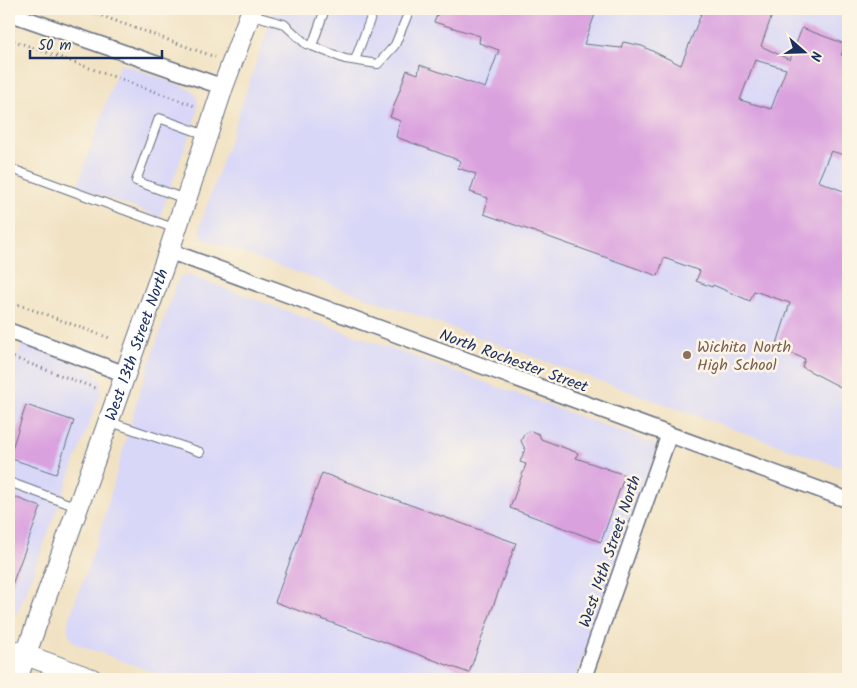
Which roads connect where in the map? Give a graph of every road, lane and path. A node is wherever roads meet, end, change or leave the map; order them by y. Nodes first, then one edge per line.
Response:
1 (83, 9) edge
2 (325, 9) edge
3 (374, 9) edge
4 (410, 9) edge
5 (251, 11) edge
6 (9, 13) edge
7 (9, 39) edge
8 (312, 46) junction
9 (215, 57) dead end
10 (355, 60) junction
11 (224, 87) junction
12 (195, 106) dead end
13 (208, 135) junction
14 (9, 168) edge
15 (186, 200) junction
16 (176, 229) junction
17 (169, 251) junction
18 (9, 301) edge
19 (9, 332) edge
20 (112, 339) dead end
21 (9, 356) edge
22 (125, 374) junction
23 (95, 388) dead end
24 (108, 421) junction
25 (669, 435) junction
26 (200, 452) dead end
27 (9, 482) edge
28 (848, 500) edge
29 (78, 508) junction
30 (17, 652) edge
31 (17, 679) edge
32 (92, 679) edge
33 (583, 679) edge

1 - 9 path
2 - 8 lane
3 - 10 lane
4 - 10 lane
5 - 8 lane
5 - 11 street, West 13th Street North
6 - 11 street
7 - 12 path
8 - 10 lane
11 - 13 street, West 13th Street North
13 - 15 street, West 13th Street North
13 - 15 lane
14 - 16 lane
15 - 16 street, West 13th Street North
16 - 17 street, West 13th Street North
17 - 22 street, West 13th Street North
17 - 25 street, North Rochester Street
18 - 20 path
19 - 22 street
21 - 23 path
22 - 24 street, West 13th Street North
24 - 26 lane
24 - 29 street, West 13th Street North
25 - 28 street, North Rochester Street
25 - 33 street, West 14th Street North
27 - 29 lane
29 - 30 street, West 13th Street North
30 - 31 street, West 13th Street North
30 - 32 street

